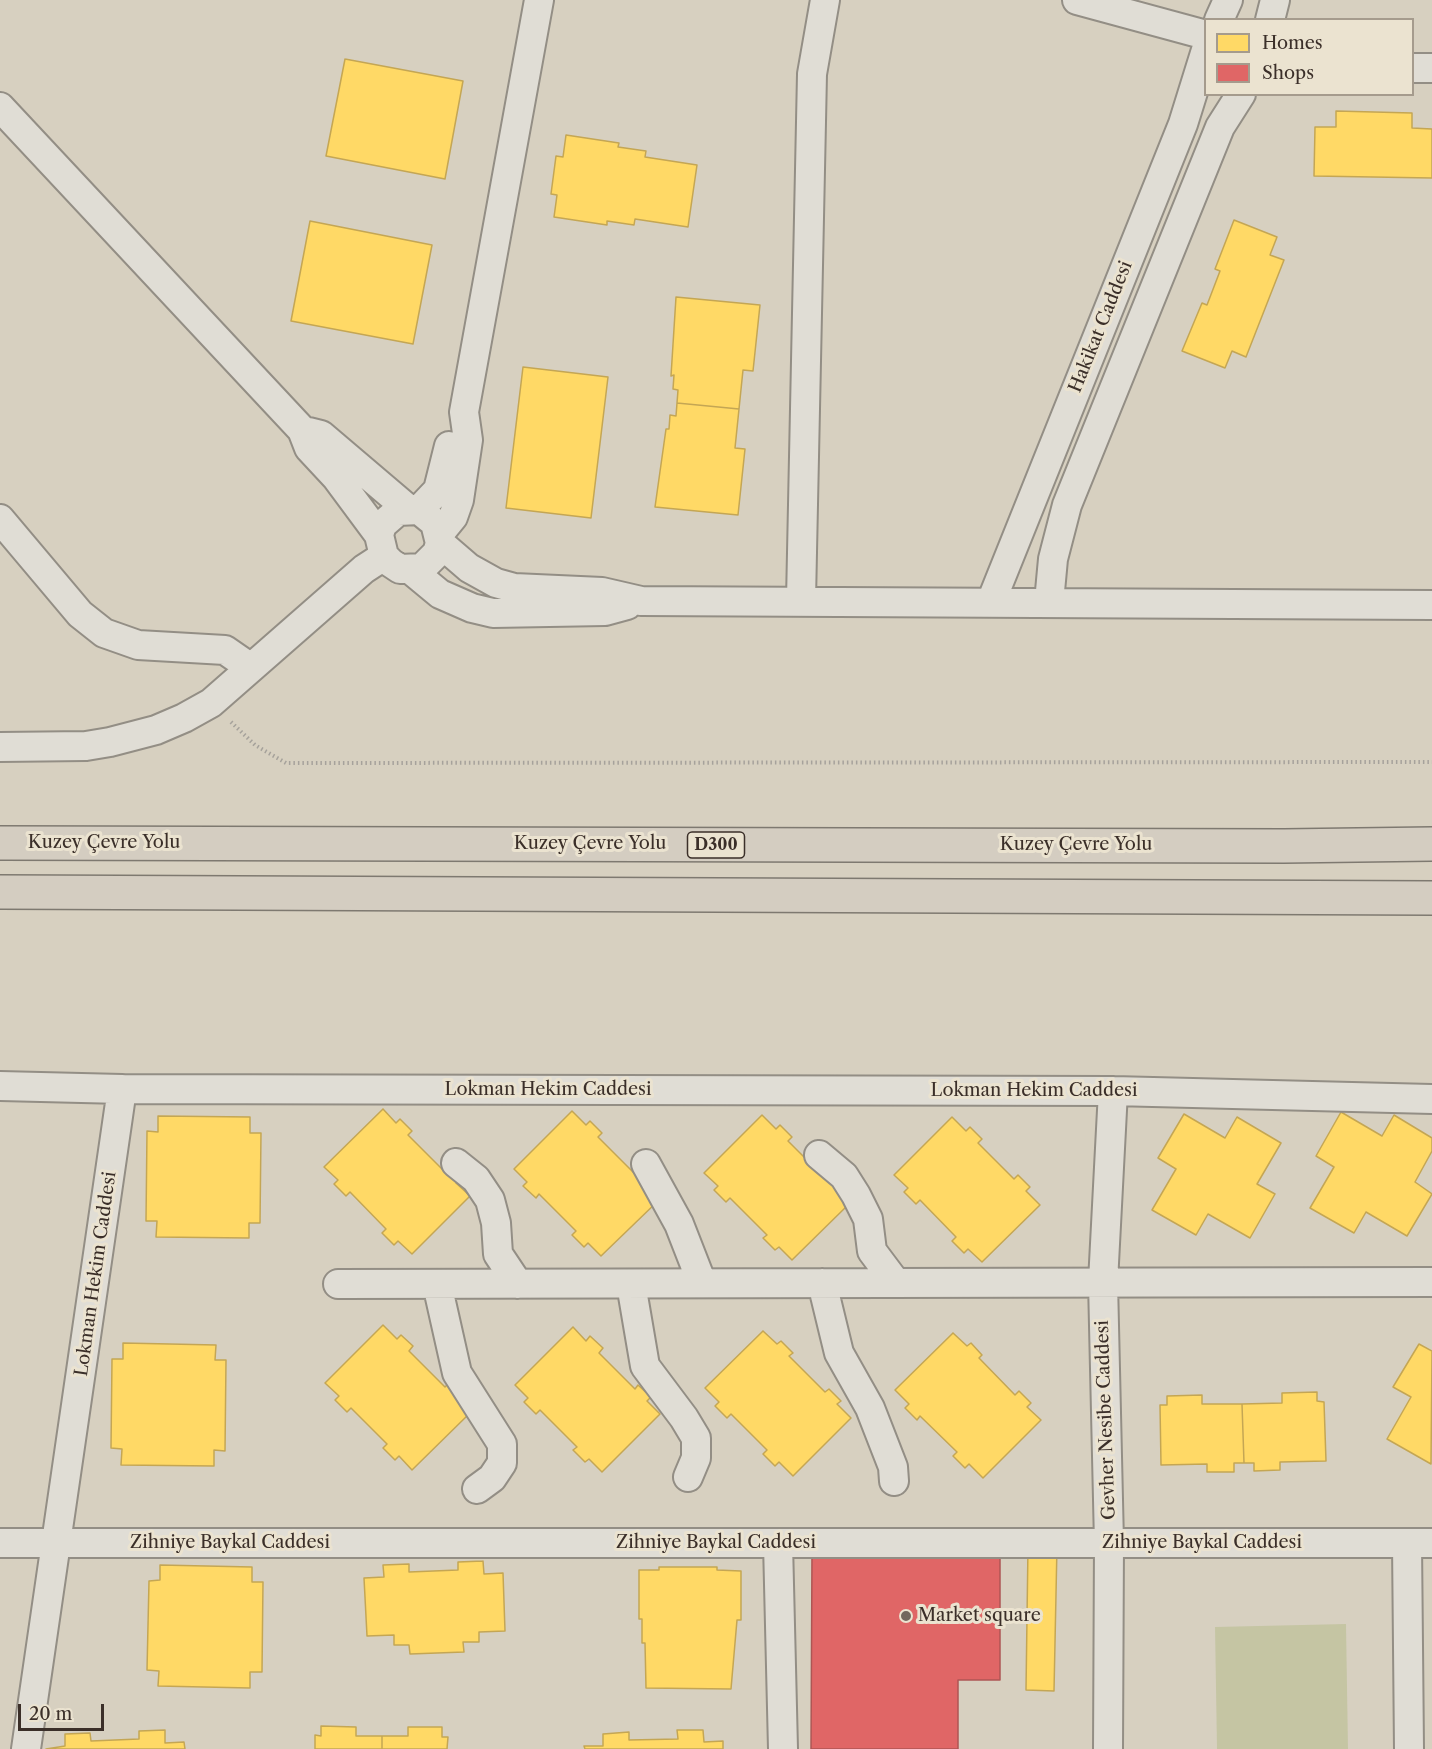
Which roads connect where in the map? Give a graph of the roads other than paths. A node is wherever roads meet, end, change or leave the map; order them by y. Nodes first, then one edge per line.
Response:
1 (539, 0) edge
2 (825, 0) edge
3 (1077, 0) edge
4 (1228, 0) edge
5 (1275, 0) edge
6 (1220, 18) edge
7 (1270, 18) edge
8 (1204, 35) edge
9 (1204, 56) edge
10 (1414, 68) edge
11 (1432, 68) edge
12 (1240, 96) edge
13 (0, 106) edge
14 (464, 412) junction
15 (302, 430) junction
16 (414, 509) junction
17 (0, 519) edge
18 (440, 538) junction
19 (382, 546) junction
20 (411, 570) junction
21 (801, 600) junction
22 (641, 601) junction
23 (991, 602) junction
24 (1049, 602) junction
25 (1432, 605) edge
26 (251, 668) junction
27 (0, 747) edge
28 (0, 843) edge
29 (1432, 844) edge
30 (0, 892) edge
31 (1378, 897) junction
32 (1432, 898) edge
33 (1432, 910) edge
34 (0, 1086) edge
35 (122, 1089) junction
36 (1113, 1091) junction
37 (1432, 1099) edge
38 (819, 1155) dead end
39 (456, 1163) dead end
40 (646, 1164) dead end
41 (1102, 1282) junction
42 (1432, 1282) edge
43 (702, 1283) junction
44 (822, 1283) junction
45 (896, 1283) junction
46 (338, 1284) dead end
47 (437, 1284) junction
48 (518, 1284) junction
49 (631, 1284) junction
50 (688, 1477) dead end
51 (894, 1481) dead end
52 (477, 1489) dead end
53 (1420, 1543) edge
54 (0, 1544) edge
55 (57, 1544) junction
56 (778, 1544) junction
57 (1109, 1544) junction
58 (26, 1749) edge
59 (783, 1749) edge
60 (1108, 1749) edge
61 (1409, 1749) edge

1 - 14 street
2 - 21 street
3 - 8 street
4 - 6 street
5 - 7 street
9 - 23 street, Hakikat Caddesi
10 - 11 street
12 - 24 street, Hakikat Caddesi
13 - 15 street
14 - 16 street
14 - 18 street
15 - 16 street
15 - 19 street
16 - 18 street
16 - 19 street
17 - 26 street
18 - 20 street
18 - 22 street
19 - 20 street
19 - 26 street
20 - 22 street
21 - 22 street
21 - 23 street
23 - 24 street
24 - 25 street
26 - 27 street
28 - 29 highway, Kuzey Çevre Yolu / D300
30 - 31 highway
31 - 32 highway
31 - 33 highway
34 - 35 street
35 - 36 street, Lokman Hekim Caddesi
35 - 55 street, Lokman Hekim Caddesi
36 - 37 street, Lokman Hekim Caddesi
36 - 41 street, Gevher Nesibe Caddesi
38 - 45 street
39 - 48 street
40 - 43 street
41 - 42 street
41 - 45 street
41 - 57 street, Gevher Nesibe Caddesi
43 - 44 street
43 - 49 street
44 - 45 street
44 - 51 street
46 - 47 street
47 - 48 street
47 - 52 street
48 - 49 street
49 - 50 street
53 - 57 street, Zihniye Baykal Caddesi
53 - 61 street
54 - 55 street, Zihniye Baykal Caddesi
55 - 56 street, Zihniye Baykal Caddesi
55 - 58 street, Lokman Hekim Caddesi
56 - 57 street, Zihniye Baykal Caddesi
56 - 59 street
57 - 60 street, Gevher Nesibe Caddesi

